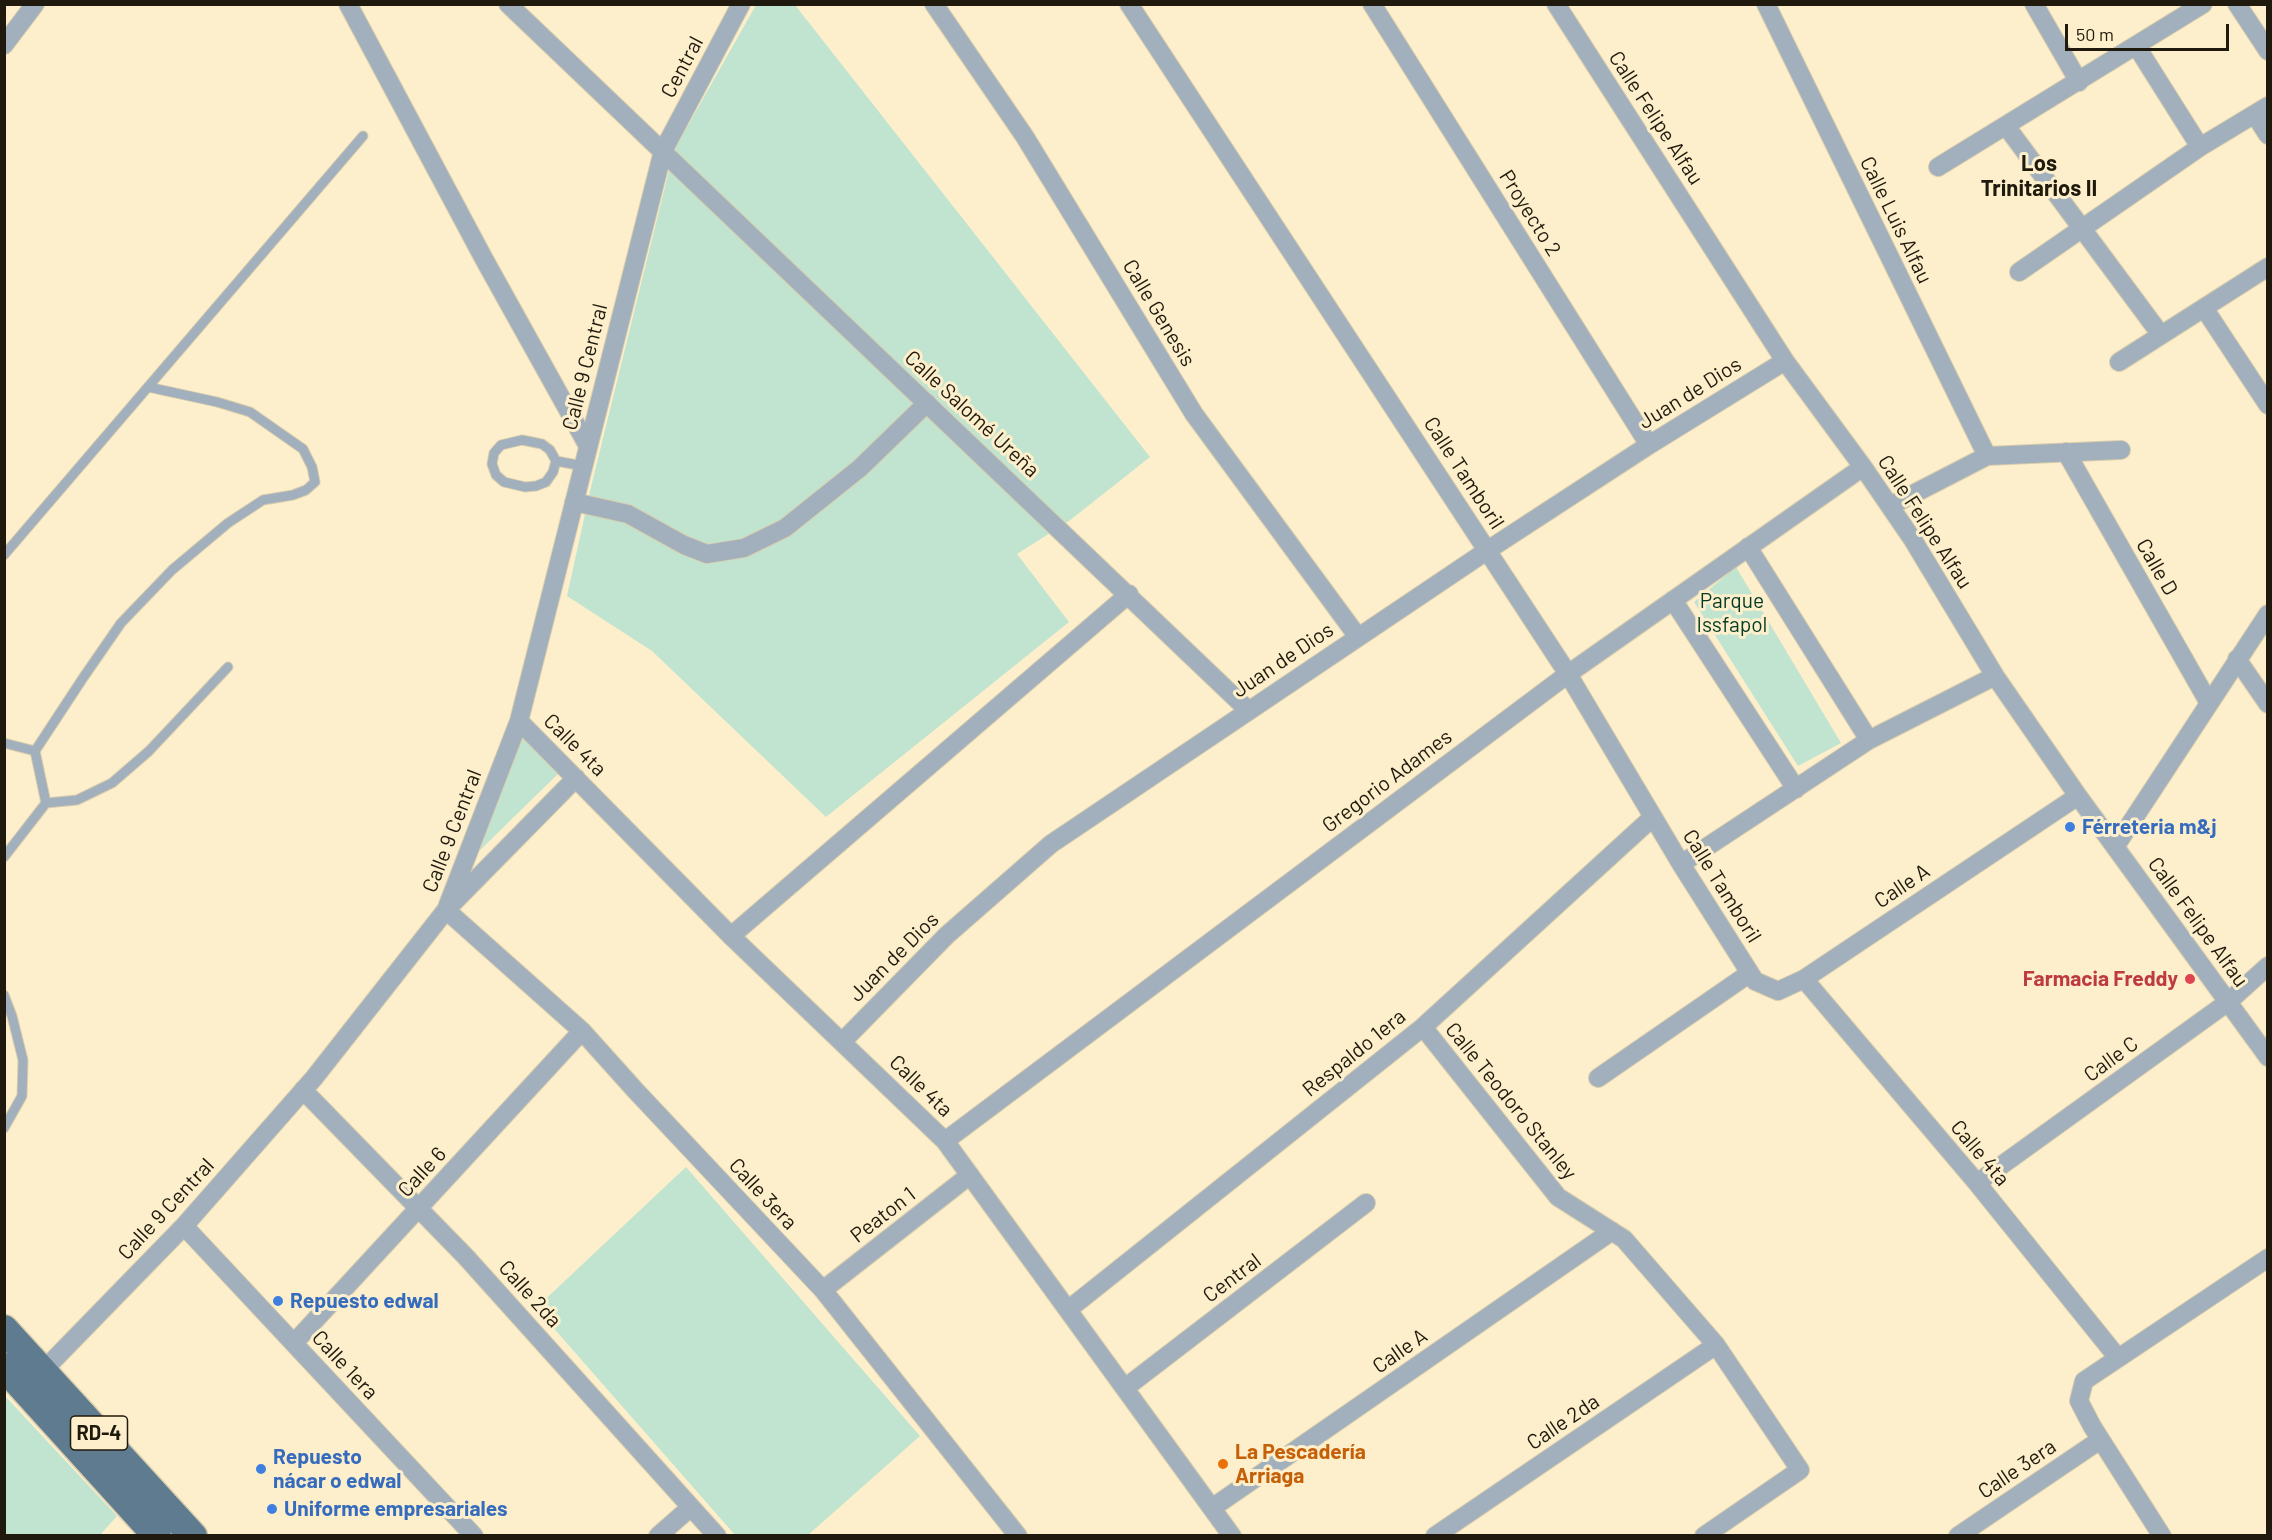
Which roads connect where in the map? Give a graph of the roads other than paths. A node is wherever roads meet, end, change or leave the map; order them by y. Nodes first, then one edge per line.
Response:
1 (35, 4) edge
2 (348, 4) edge
3 (508, 4) edge
4 (741, 4) edge
5 (934, 4) edge
6 (1129, 4) edge
7 (1372, 4) edge
8 (1556, 4) edge
9 (1766, 4) edge
10 (2034, 4) edge
11 (2236, 4) edge
12 (2192, 7) edge
13 (10, 23) edge
14 (4, 45) edge
15 (2137, 47) junction
16 (2268, 51) edge
17 (2079, 82) junction
18 (2261, 110) edge
19 (2007, 126) junction
20 (2268, 135) edge
21 (363, 136) dead end
22 (2200, 147) junction
23 (663, 151) junction
24 (1938, 168) dead end
25 (2082, 229) junction
26 (2268, 267) edge
27 (2019, 272) dead end
28 (2204, 308) junction
29 (2162, 335) junction
30 (1785, 361) junction
31 (2119, 362) dead end
32 (148, 387) junction
33 (927, 403) junction
34 (2268, 405) edge
35 (1649, 445) junction
36 (588, 446) junction
37 (2121, 450) dead end
38 (2066, 452) junction
39 (1987, 456) junction
40 (556, 461) junction
41 (583, 466) junction
42 (1863, 466) junction
43 (574, 502) junction
44 (1890, 506) junction
45 (1748, 547) junction
46 (1488, 550) junction
47 (4, 555) edge
48 (1129, 594) junction
49 (1673, 600) junction
50 (2268, 614) edge
51 (1358, 637) junction
52 (2237, 659) junction
53 (228, 667) dead end
54 (1568, 674) junction
55 (1995, 676) junction
56 (2209, 703) junction
57 (2268, 704) edge
58 (1249, 711) junction
59 (519, 721) junction
60 (1869, 740) junction
61 (4, 743) edge
62 (35, 751) junction
63 (576, 778) junction
64 (1796, 789) junction
65 (2078, 796) junction
66 (46, 803) junction
67 (1653, 817) junction
68 (2115, 848) junction
69 (4, 857) edge
70 (1681, 864) junction
71 (446, 910) junction
72 (732, 936) junction
73 (2268, 966) edge
74 (1750, 973) junction
75 (1804, 979) junction
76 (4, 994) edge
77 (2228, 1002) junction
78 (1423, 1027) junction
79 (582, 1031) junction
80 (842, 1042) junction
81 (2268, 1057) edge
82 (1598, 1077) dead end
83 (303, 1090) junction
84 (4, 1128) edge
85 (945, 1141) junction
86 (970, 1175) junction
87 (1977, 1183) junction
88 (1366, 1203) dead end
89 (419, 1208) junction
90 (184, 1226) junction
91 (1612, 1232) junction
92 (2268, 1258) edge
93 (823, 1290) junction
94 (1069, 1309) junction
95 (4, 1329) edge
96 (294, 1343) junction
97 (1716, 1345) junction
98 (2118, 1358) junction
99 (4, 1367) edge
100 (34, 1380) junction
101 (1125, 1388) junction
102 (2100, 1440) junction
103 (691, 1507) junction
104 (1212, 1508) junction
105 (157, 1536) edge
106 (193, 1536) edge
107 (474, 1536) edge
108 (658, 1536) edge
109 (717, 1536) edge
110 (1018, 1536) edge
111 (1232, 1536) edge
112 (1435, 1536) edge
113 (1704, 1536) edge
114 (1958, 1536) edge
115 (2162, 1536) edge

1 - 13 street
2 - 36 street
3 - 23 street, Calle Salomé Ureña
4 - 23 street, Central
5 - 51 street, Calle Genesis
6 - 46 street, Calle Tamboril
7 - 35 street, Proyecto 2
8 - 30 street, Calle Felipe Alfau
9 - 39 street, Calle Luis Alfau
10 - 17 street
11 - 16 street
12 - 15 street
13 - 14 street
15 - 17 street
15 - 22 street
17 - 19 street
18 - 20 street
18 - 22 street
19 - 24 street
19 - 25 street
21 - 32 lane
22 - 25 street
23 - 33 street, Calle Salomé Ureña
23 - 36 street, Calle 9 Central
25 - 27 street
25 - 29 street
26 - 28 street
28 - 29 street
28 - 34 street
29 - 31 street
30 - 35 street, Juan de Dios
30 - 42 street, Calle Felipe Alfau
32 - 47 lane
32 - 62 lane
33 - 43 street
33 - 48 street, Calle Salomé Ureña
35 - 46 street, Juan de Dios
36 - 41 street, Calle 9 Central
37 - 38 street
38 - 39 street
38 - 56 street, Calle D
39 - 44 street
40 - 40 lane
40 - 41 lane
41 - 43 street, Calle 9 Central
42 - 44 street, Calle Felipe Alfau
42 - 45 street, Gregorio Adames
43 - 59 street, Calle 9 Central
44 - 55 street, Calle Felipe Alfau
45 - 49 street, Gregorio Adames
45 - 60 street
46 - 51 street, Juan de Dios
46 - 54 street, Calle Tamboril
48 - 58 street, Calle Salomé Ureña
48 - 72 street
49 - 54 street, Gregorio Adames
49 - 64 street
50 - 52 street
51 - 58 street, Juan de Dios
52 - 56 street
52 - 57 street
53 - 66 lane
54 - 67 street, Calle Tamboril
54 - 85 street, Gregorio Adames
55 - 60 street
55 - 65 street, Calle Felipe Alfau
56 - 68 street
58 - 80 street, Juan de Dios
59 - 63 street, Calle 4ta
59 - 71 street, Calle 9 Central
60 - 64 street
61 - 62 lane
62 - 66 lane
63 - 71 street
63 - 72 street, Calle 4ta
64 - 70 street
65 - 68 street, Calle Felipe Alfau
65 - 75 street, Calle A
66 - 69 lane
67 - 70 street, Calle Tamboril
67 - 78 street, Respaldo 1era
68 - 77 street, Calle Felipe Alfau
70 - 74 street, Calle Tamboril
71 - 79 street, Calle 3era
71 - 83 street, Calle 9 Central
72 - 80 street, Calle 4ta
73 - 77 street, Calle C
74 - 75 street, Calle A
74 - 82 street
75 - 87 street, Calle 4ta
76 - 84 lane
77 - 81 street, Calle Felipe Alfau
77 - 87 street, Calle C
78 - 91 street, Calle Teodoro Stanley
78 - 94 street, Respaldo 1era
79 - 89 street, Calle 6
79 - 93 street, Calle 3era
80 - 85 street, Calle 4ta
83 - 89 street, Calle 2da
83 - 90 street, Calle 9 Central
85 - 86 street, Calle 4ta
86 - 93 street, Peaton 1
86 - 94 street, Calle 4ta
87 - 98 street, Calle 4ta
88 - 101 street, Central
89 - 96 street, Calle 6
89 - 103 street, Calle 2da
90 - 96 street, Calle 1era
90 - 100 street, Calle 9 Central
91 - 97 street, Calle Teodoro Stanley
91 - 104 street, Calle A
92 - 98 street
93 - 110 street, Calle 3era
94 - 101 street, Calle 4ta
95 - 100 main road, RD-4
96 - 107 street, Calle 1era
97 - 112 street, Calle 2da
97 - 113 street, Calle Teodoro Stanley
98 - 102 street
99 - 100 main road, RD-4
100 - 105 main road, RD-4
100 - 106 main road, RD-4
101 - 104 street, Calle 4ta
102 - 114 street, Calle 3era
102 - 115 street
103 - 108 street
103 - 109 street, Calle 2da
104 - 111 street, Calle 4ta

